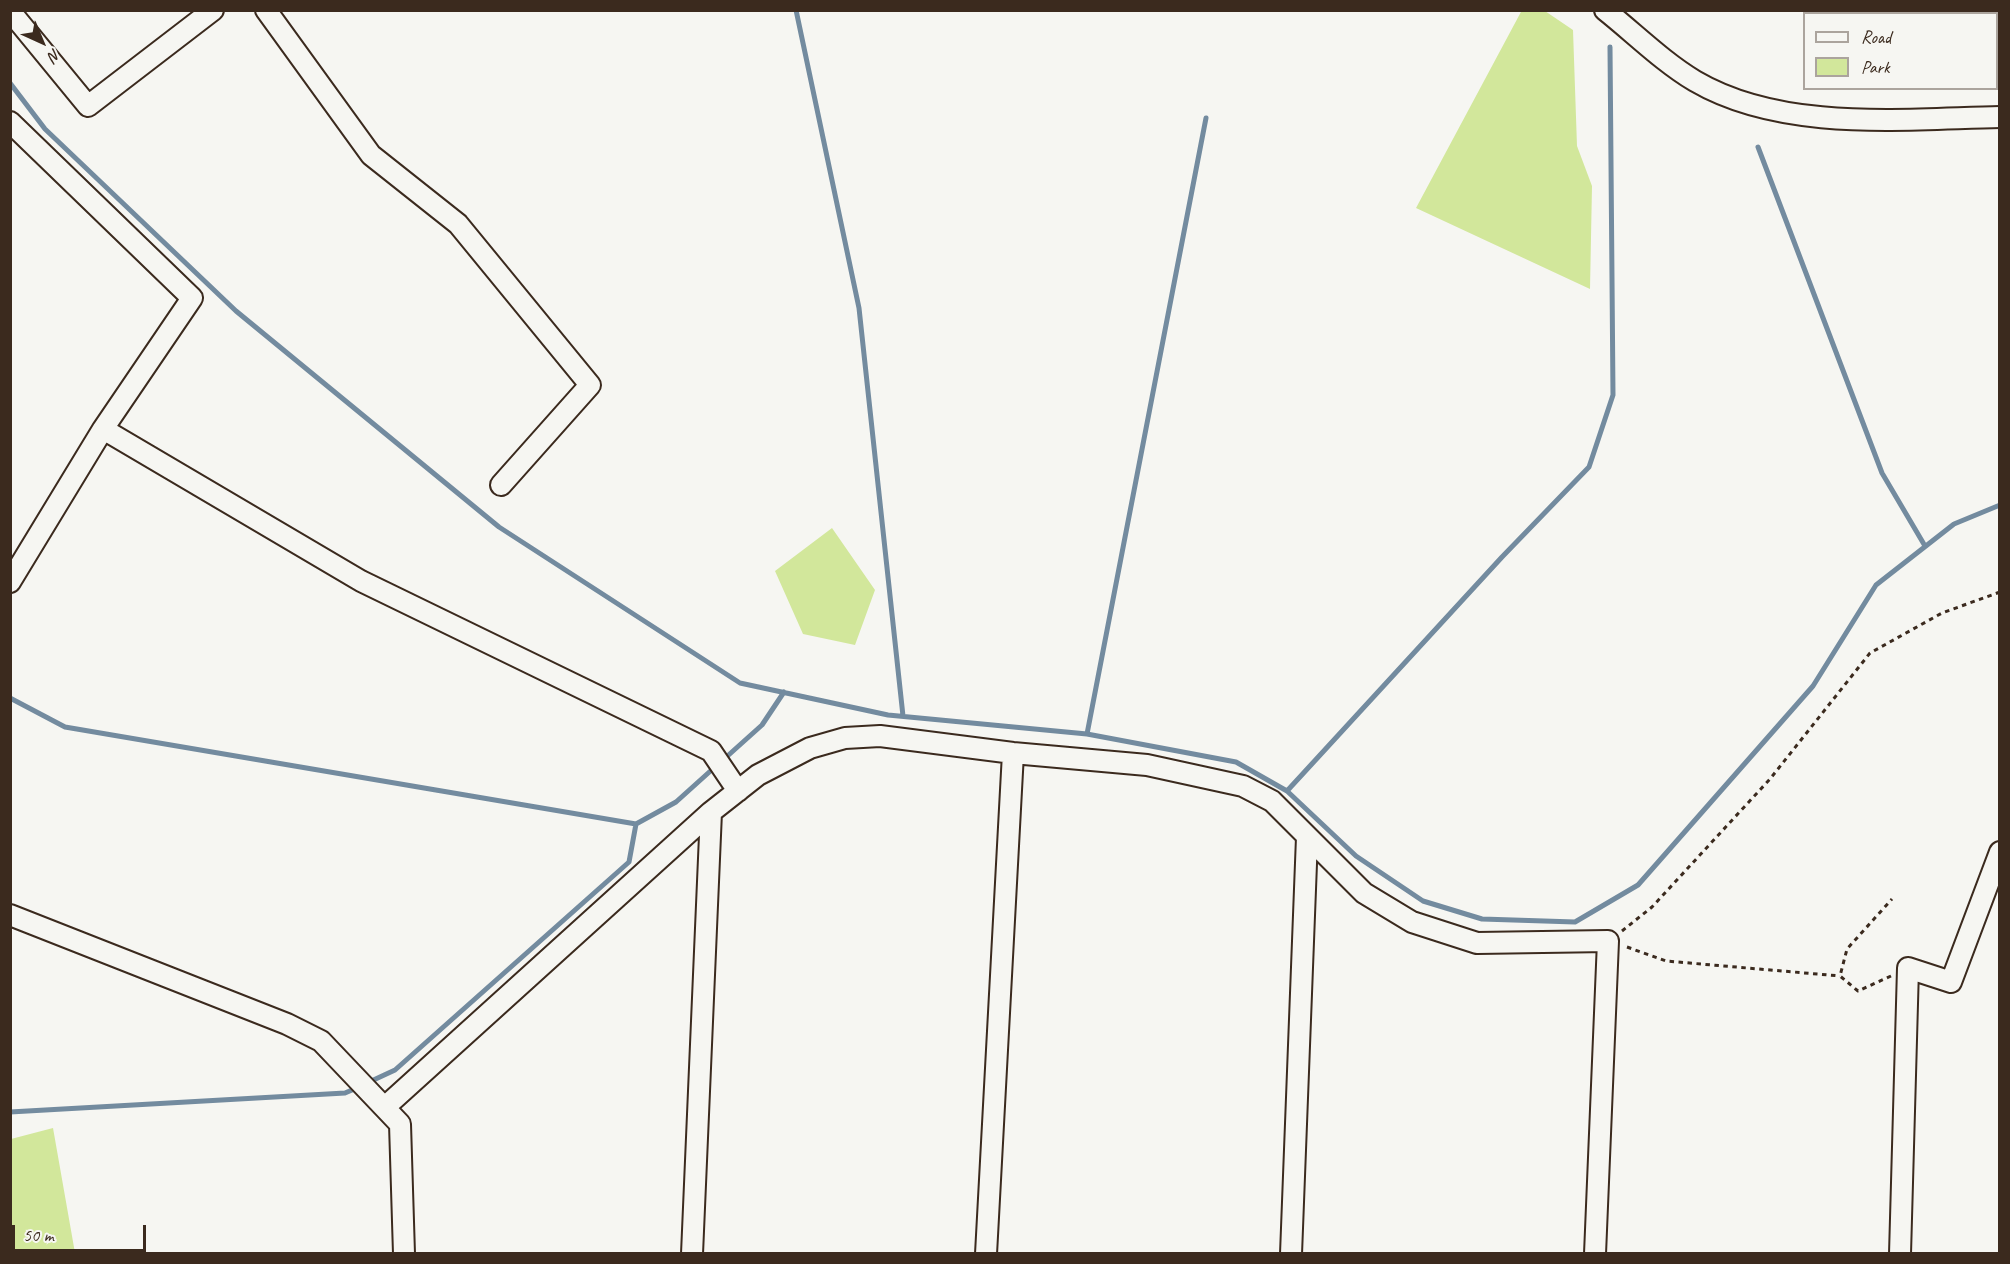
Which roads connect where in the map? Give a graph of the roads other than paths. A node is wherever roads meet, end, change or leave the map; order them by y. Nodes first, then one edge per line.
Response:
1 (213, 10) edge
2 (266, 10) edge
3 (1605, 10) edge
4 (10, 11) edge
5 (2000, 117) edge
6 (10, 122) edge
7 (103, 429) junction
8 (501, 485) dead end
9 (10, 582) edge
10 (1013, 753) junction
11 (738, 791) junction
12 (711, 812) junction
13 (1307, 837) junction
14 (2000, 852) edge
15 (10, 915) edge
16 (384, 1107) junction
17 (404, 1254) edge
18 (692, 1254) edge
19 (986, 1254) edge
20 (1291, 1254) edge
21 (1595, 1254) edge
22 (1900, 1254) edge

1 - 4 street
2 - 8 street
3 - 5 street
6 - 7 street
7 - 9 street
7 - 11 street
10 - 11 street
10 - 13 street
10 - 19 street
11 - 12 street
12 - 16 street
12 - 18 street
13 - 20 street
13 - 21 street
14 - 22 street
15 - 16 street
16 - 17 street

